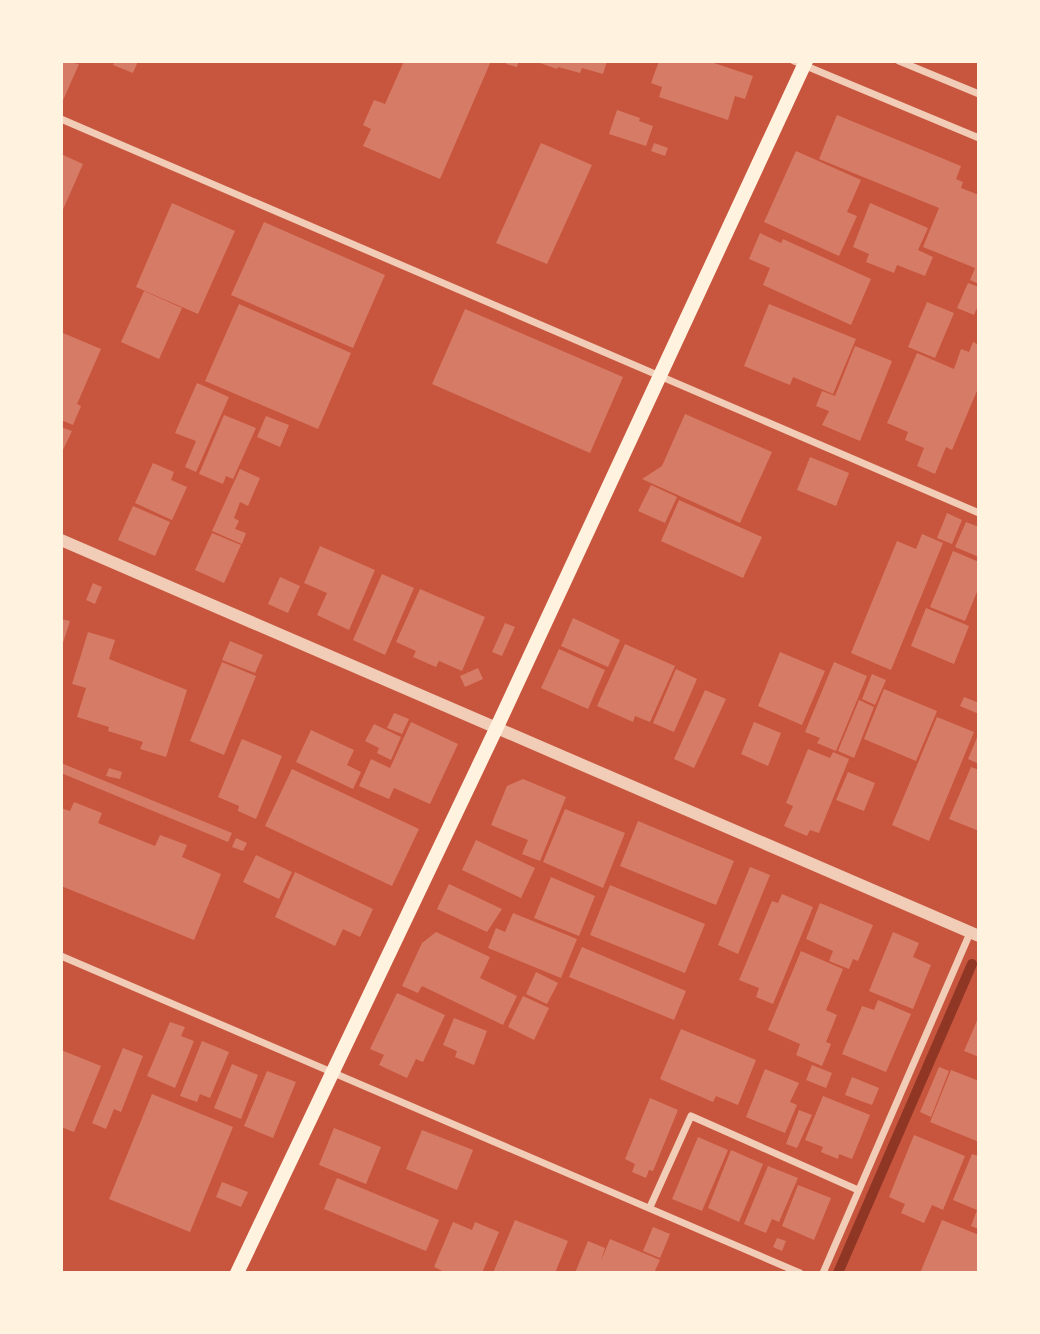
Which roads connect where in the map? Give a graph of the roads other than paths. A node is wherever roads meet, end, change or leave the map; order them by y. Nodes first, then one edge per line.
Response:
1 (899, 61) edge
2 (802, 62) edge
3 (979, 94) edge
4 (61, 119) edge
5 (979, 138) edge
6 (660, 376) junction
7 (979, 513) edge
8 (61, 540) edge
9 (496, 729) junction
10 (975, 934) edge
11 (61, 956) edge
12 (332, 1072) junction
13 (858, 1190) junction
14 (650, 1207) junction
15 (237, 1273) edge
16 (800, 1273) edge
17 (823, 1273) edge

1 - 3 street
2 - 5 street
2 - 6 main road
4 - 6 street
6 - 7 street
6 - 9 main road
8 - 9 street
9 - 10 street
9 - 12 main road
10 - 13 street
11 - 12 street
12 - 14 street
12 - 15 main road
13 - 14 street
13 - 17 street
14 - 16 street

